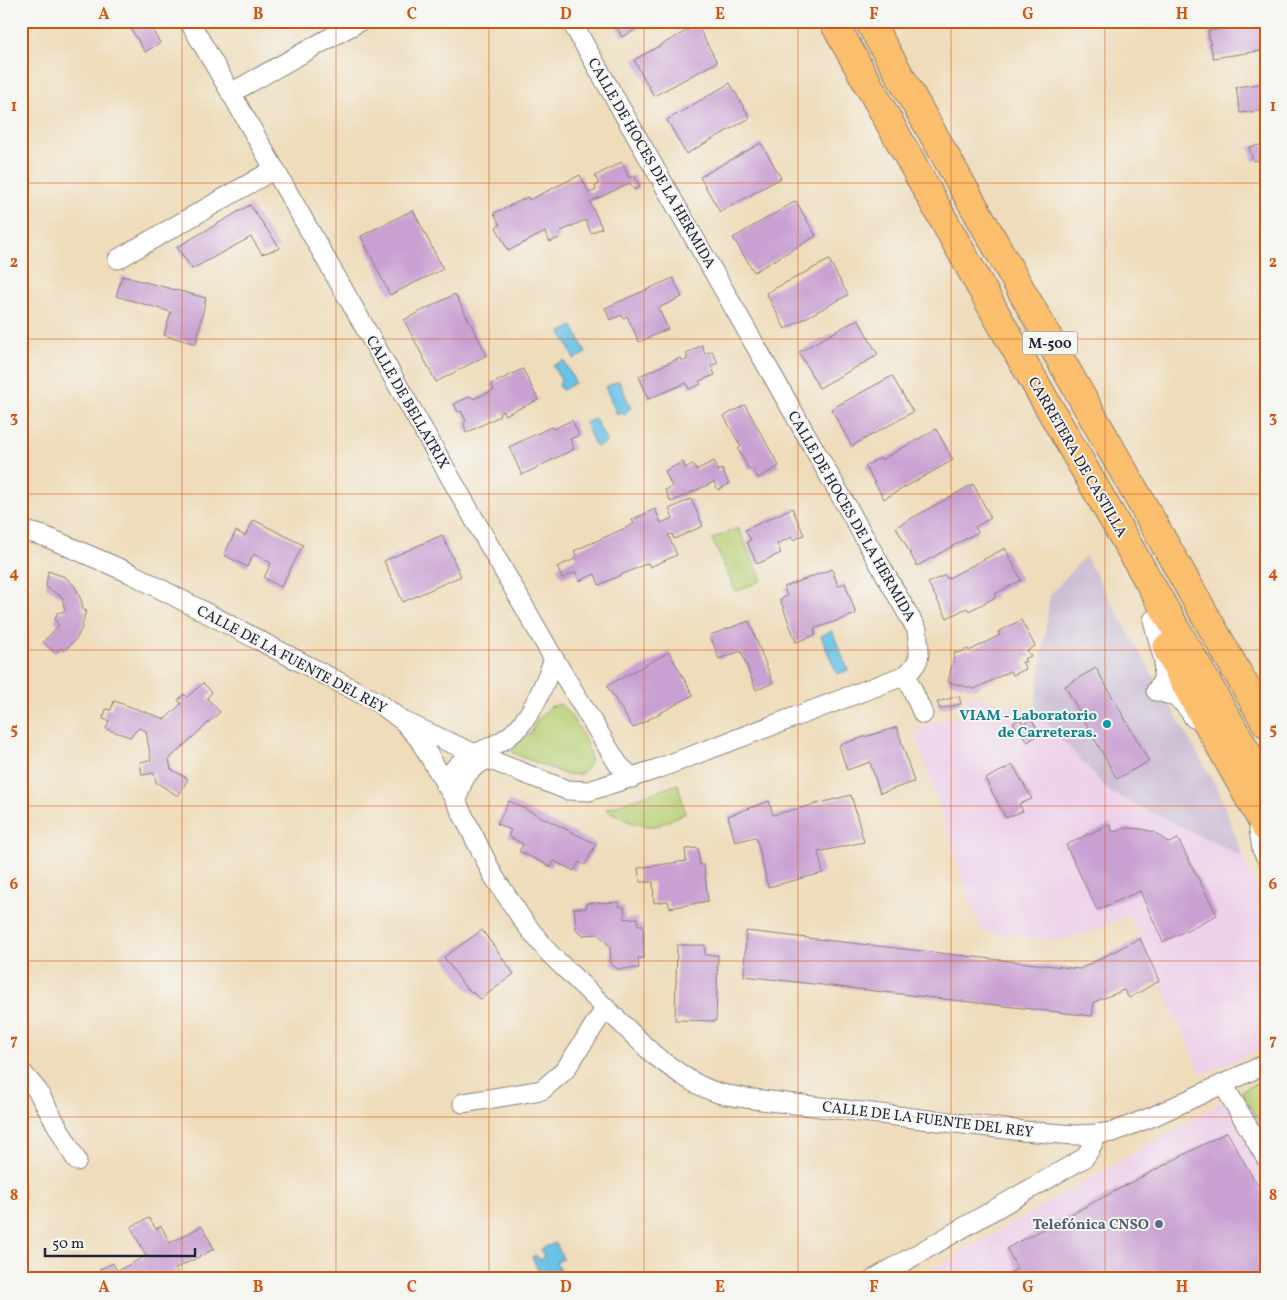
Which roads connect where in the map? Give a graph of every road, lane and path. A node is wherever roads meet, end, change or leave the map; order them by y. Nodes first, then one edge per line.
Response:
1 (188, 21) edge
2 (360, 21) edge
3 (571, 21) edge
4 (834, 21) edge
5 (869, 21) edge
6 (231, 93) junction
7 (275, 170) junction
8 (118, 259) dead end
9 (1003, 327) junction
10 (21, 530) edge
11 (554, 659) junction
12 (1232, 664) junction
13 (906, 675) junction
14 (923, 714) dead end
15 (1266, 715) edge
16 (404, 722) junction
17 (1266, 723) edge
18 (482, 756) junction
19 (632, 778) junction
20 (445, 784) junction
21 (1266, 786) edge
22 (457, 803) junction
23 (1261, 821) edge
24 (1266, 857) edge
25 (604, 1009) junction
26 (1266, 1064) edge
27 (21, 1071) edge
28 (1223, 1084) junction
29 (463, 1103) dead end
30 (1097, 1134) junction
31 (1266, 1158) edge
32 (77, 1162) dead end
33 (874, 1279) edge

1 - 6 street, CALLE DE BELLATRIX
2 - 6 street
3 - 13 street, CALLE DE HOCES DE LA HERMIDA
4 - 9 highway, CARRETERA DE CASTILLA / M-500
5 - 12 highway, CARRETERA DE CASTILLA / M-500
6 - 7 street, CALLE DE BELLATRIX
7 - 8 street
7 - 11 street, CALLE DE BELLATRIX
9 - 21 highway, CARRETERA DE CASTILLA / M-500
9 - 23 highway, M-500
10 - 16 street, CALLE DE LA FUENTE DEL REY
11 - 18 street
11 - 19 street, CALLE DE BELLATRIX
12 - 15 highway, M-500
12 - 17 highway, CARRETERA DE CASTILLA / M-500
13 - 14 street
13 - 19 street
16 - 18 street
16 - 20 street, CALLE DE LA FUENTE DEL REY
18 - 19 street
18 - 20 street
18 - 22 street
20 - 22 street, CALLE DE LA FUENTE DEL REY
22 - 25 street, CALLE DE LA FUENTE DEL REY
23 - 24 street
25 - 29 street
25 - 30 street, CALLE DE LA FUENTE DEL REY
26 - 28 street, CALLE DE LA FUENTE DEL REY
27 - 32 street
28 - 30 street, CALLE DE LA FUENTE DEL REY
28 - 31 street
30 - 33 street

